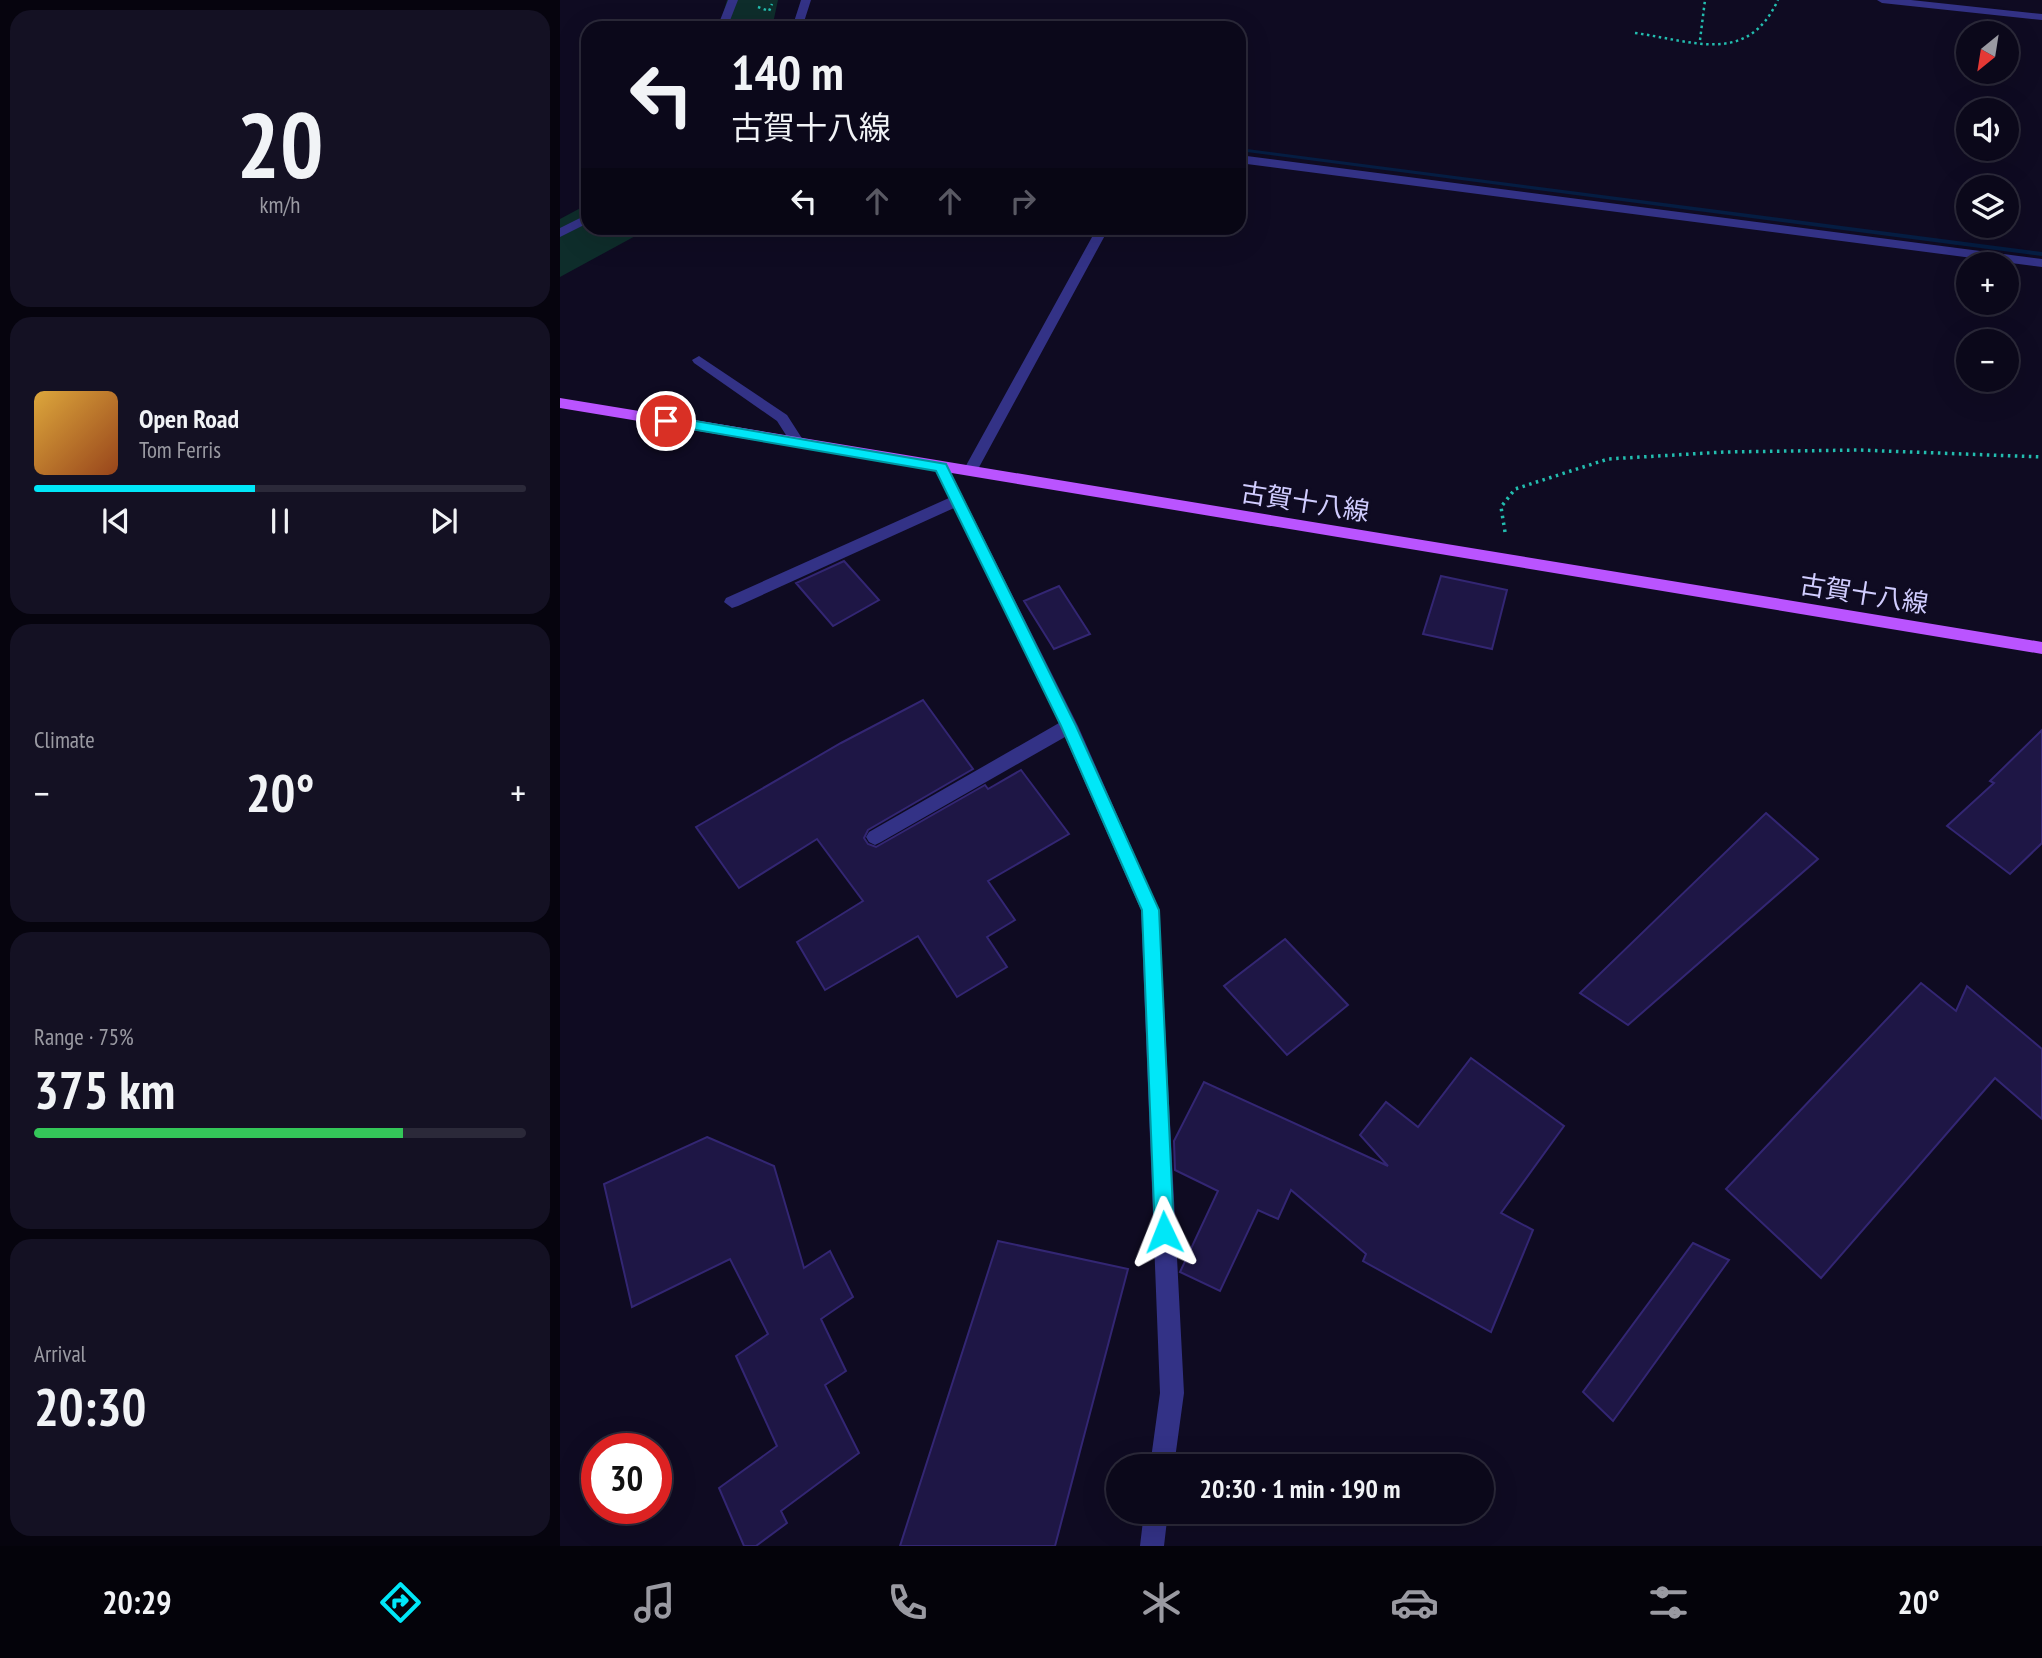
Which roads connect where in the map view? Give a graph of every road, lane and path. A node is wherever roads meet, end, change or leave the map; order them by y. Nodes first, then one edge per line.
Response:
1 (733, 0) edge
2 (774, 0) edge
3 (806, 0) edge
4 (1705, 0) edge
5 (1778, 0) edge
6 (1882, 0) edge
7 (747, 4) dead end
8 (2042, 17) edge
9 (725, 21) edge
10 (799, 21) edge
11 (1635, 33) dead end
12 (1700, 40) junction
13 (1246, 160) edge
14 (581, 222) edge
15 (560, 233) edge
16 (1098, 235) edge
17 (2042, 263) edge
18 (699, 360) dead end
19 (560, 403) edge
20 (798, 443) junction
21 (2042, 457) edge
22 (941, 467) junction
23 (970, 471) junction
24 (957, 500) junction
25 (1509, 560) junction
26 (732, 602) dead end
27 (2042, 648) edge
28 (1069, 726) junction
29 (875, 837) dead end
30 (1164, 1454) edge
31 (1155, 1524) edge
32 (1152, 1546) edge

1 - 9 street
2 - 7 path
3 - 10 street
4 - 12 path
5 - 12 path
6 - 8 street
11 - 12 path
13 - 17 street
14 - 15 street
16 - 23 street
18 - 20 street
19 - 20 main road, 古賀十八線
20 - 22 main road, 古賀十八線
21 - 25 path
22 - 23 main road, 古賀十八線
22 - 24 street
23 - 25 main road, 古賀十八線
24 - 26 street
24 - 28 street
25 - 27 main road, 古賀十八線
28 - 29 street
28 - 30 street
31 - 32 street

